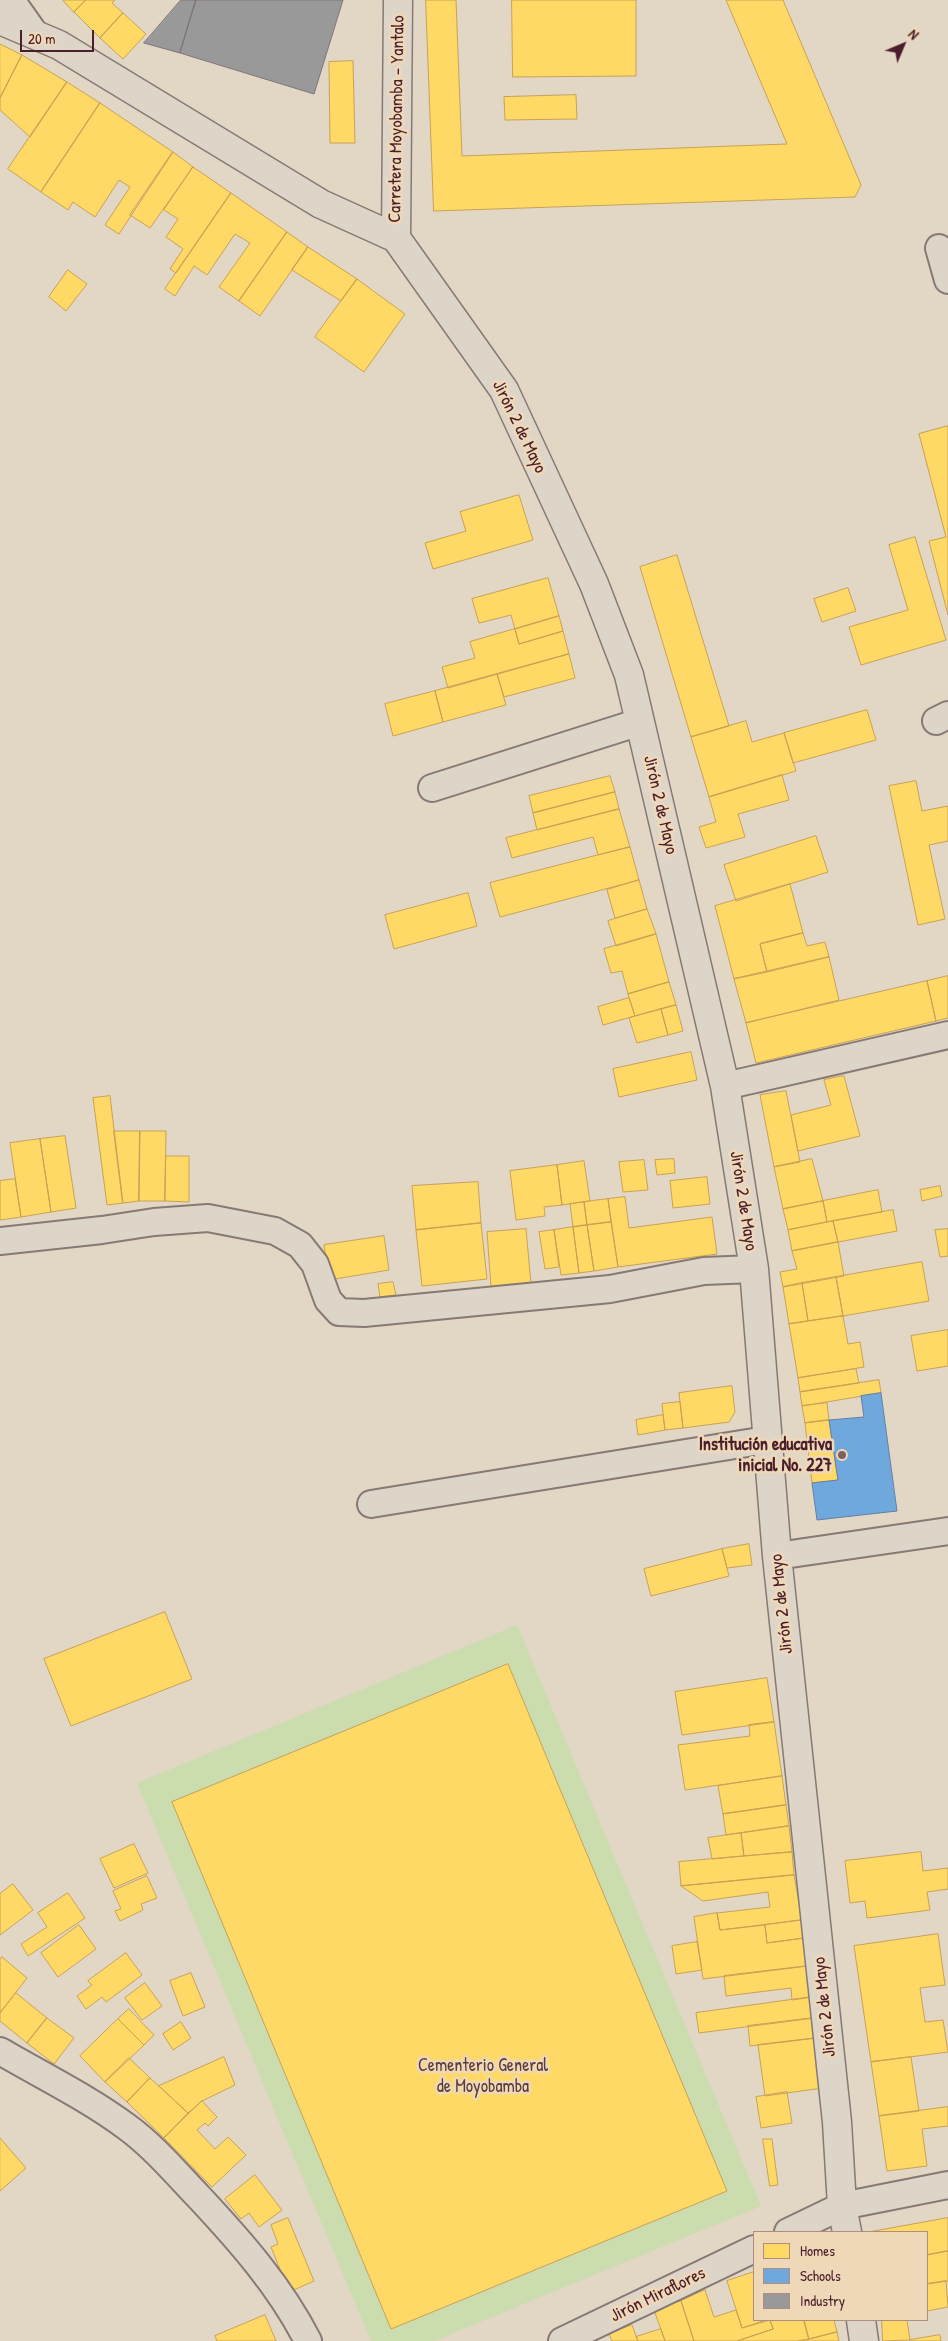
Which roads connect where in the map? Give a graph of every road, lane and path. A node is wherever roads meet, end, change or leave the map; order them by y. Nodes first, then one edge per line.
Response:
1 (11, 0) edge
2 (398, 0) edge
3 (0, 20) edge
4 (35, 34) junction
5 (396, 238) junction
6 (939, 248) dead end
7 (948, 280) edge
8 (640, 722) junction
9 (432, 788) dead end
10 (948, 1034) edge
11 (725, 1086) junction
12 (0, 1241) edge
13 (754, 1269) junction
14 (766, 1440) junction
15 (371, 1504) dead end
16 (948, 1531) edge
17 (777, 1556) junction
18 (0, 2051) edge
19 (948, 2185) edge
20 (844, 2219) edge
21 (792, 2231) edge
22 (753, 2249) edge
23 (861, 2321) edge
24 (308, 2341) edge
25 (562, 2341) edge
26 (864, 2341) edge

1 - 4 street
2 - 5 main road, Carretera Moyobamba - Yantalo
3 - 4 main road
4 - 5 main road
5 - 8 main road, Jirón 2 de Mayo
6 - 7 street
8 - 9 street
8 - 11 main road, Jirón 2 de Mayo
10 - 11 street
11 - 13 main road, Jirón 2 de Mayo
12 - 13 street
13 - 14 main road, Jirón 2 de Mayo
14 - 15 street
14 - 17 main road, Jirón 2 de Mayo
16 - 17 street
17 - 20 main road, Jirón 2 de Mayo
18 - 24 street
19 - 20 street
20 - 21 street
22 - 25 street, Jirón Miraflores
23 - 26 main road

